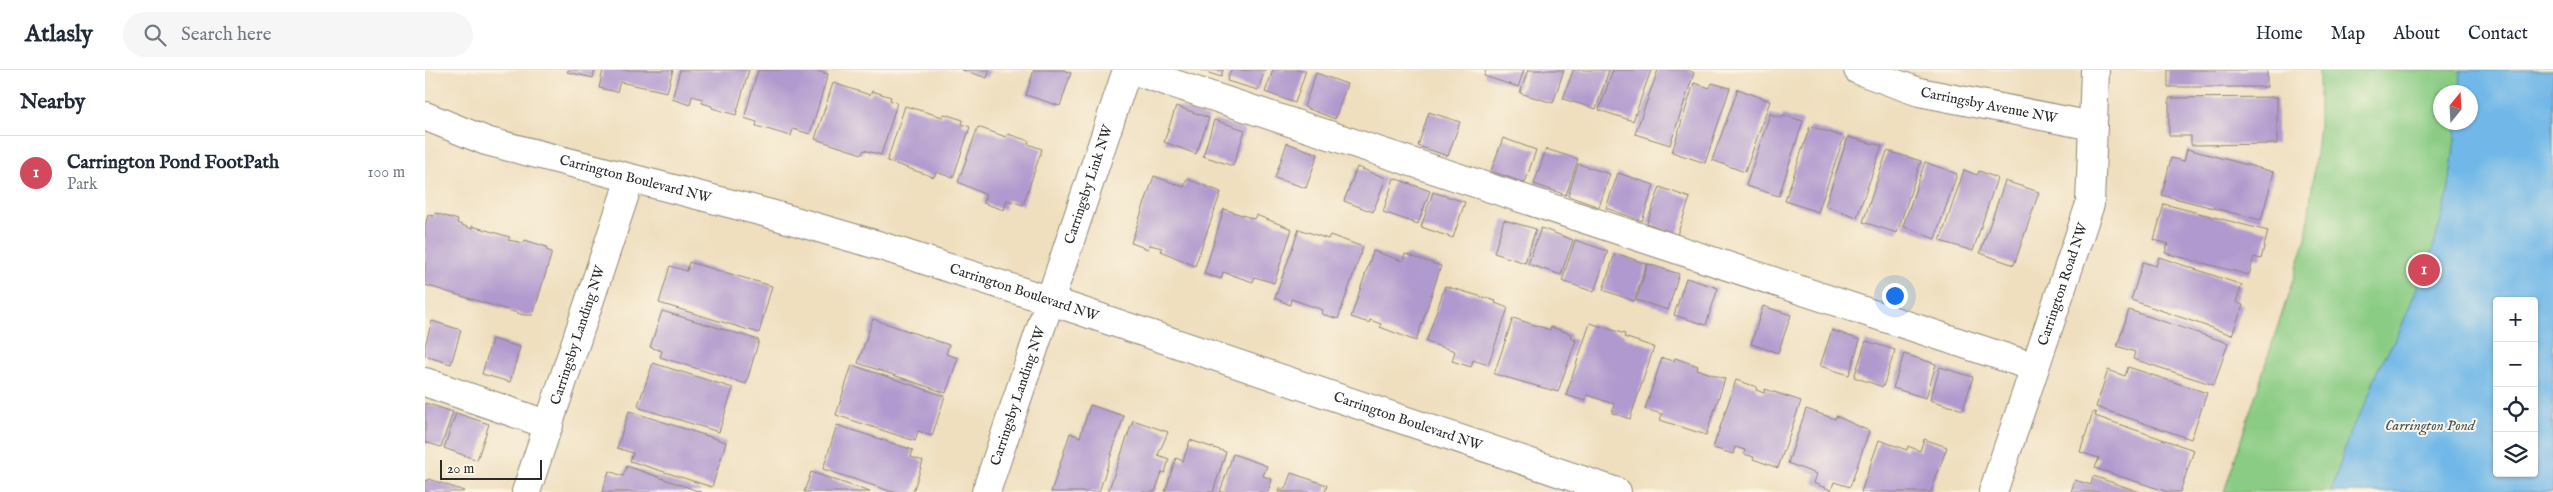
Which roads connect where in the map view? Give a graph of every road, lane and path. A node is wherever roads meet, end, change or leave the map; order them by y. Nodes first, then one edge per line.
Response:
1 (1127, 70) edge
2 (1132, 70) edge
3 (1858, 70) edge
4 (2095, 70) edge
5 (425, 116) edge
6 (2093, 126) junction
7 (630, 179) junction
8 (1051, 301) junction
9 (2035, 367) junction
10 (425, 382) edge
11 (549, 425) junction
12 (526, 492) edge
13 (986, 492) edge
14 (1617, 492) edge
15 (1993, 492) edge

1 - 8 street, Carringsby Link NW
2 - 9 street
3 - 6 street, Carringsby Avenue NW
4 - 6 street, Carrington Road NW
5 - 7 street, Carrington Boulevard NW
6 - 9 street, Carrington Road NW
7 - 8 street, Carrington Boulevard NW
7 - 11 street, Carringsby Landing NW
8 - 13 street, Carringsby Landing NW
8 - 14 street, Carrington Boulevard NW
9 - 15 street, Carrington Road NW
10 - 11 street
11 - 12 street, Carringsby Landing NW

